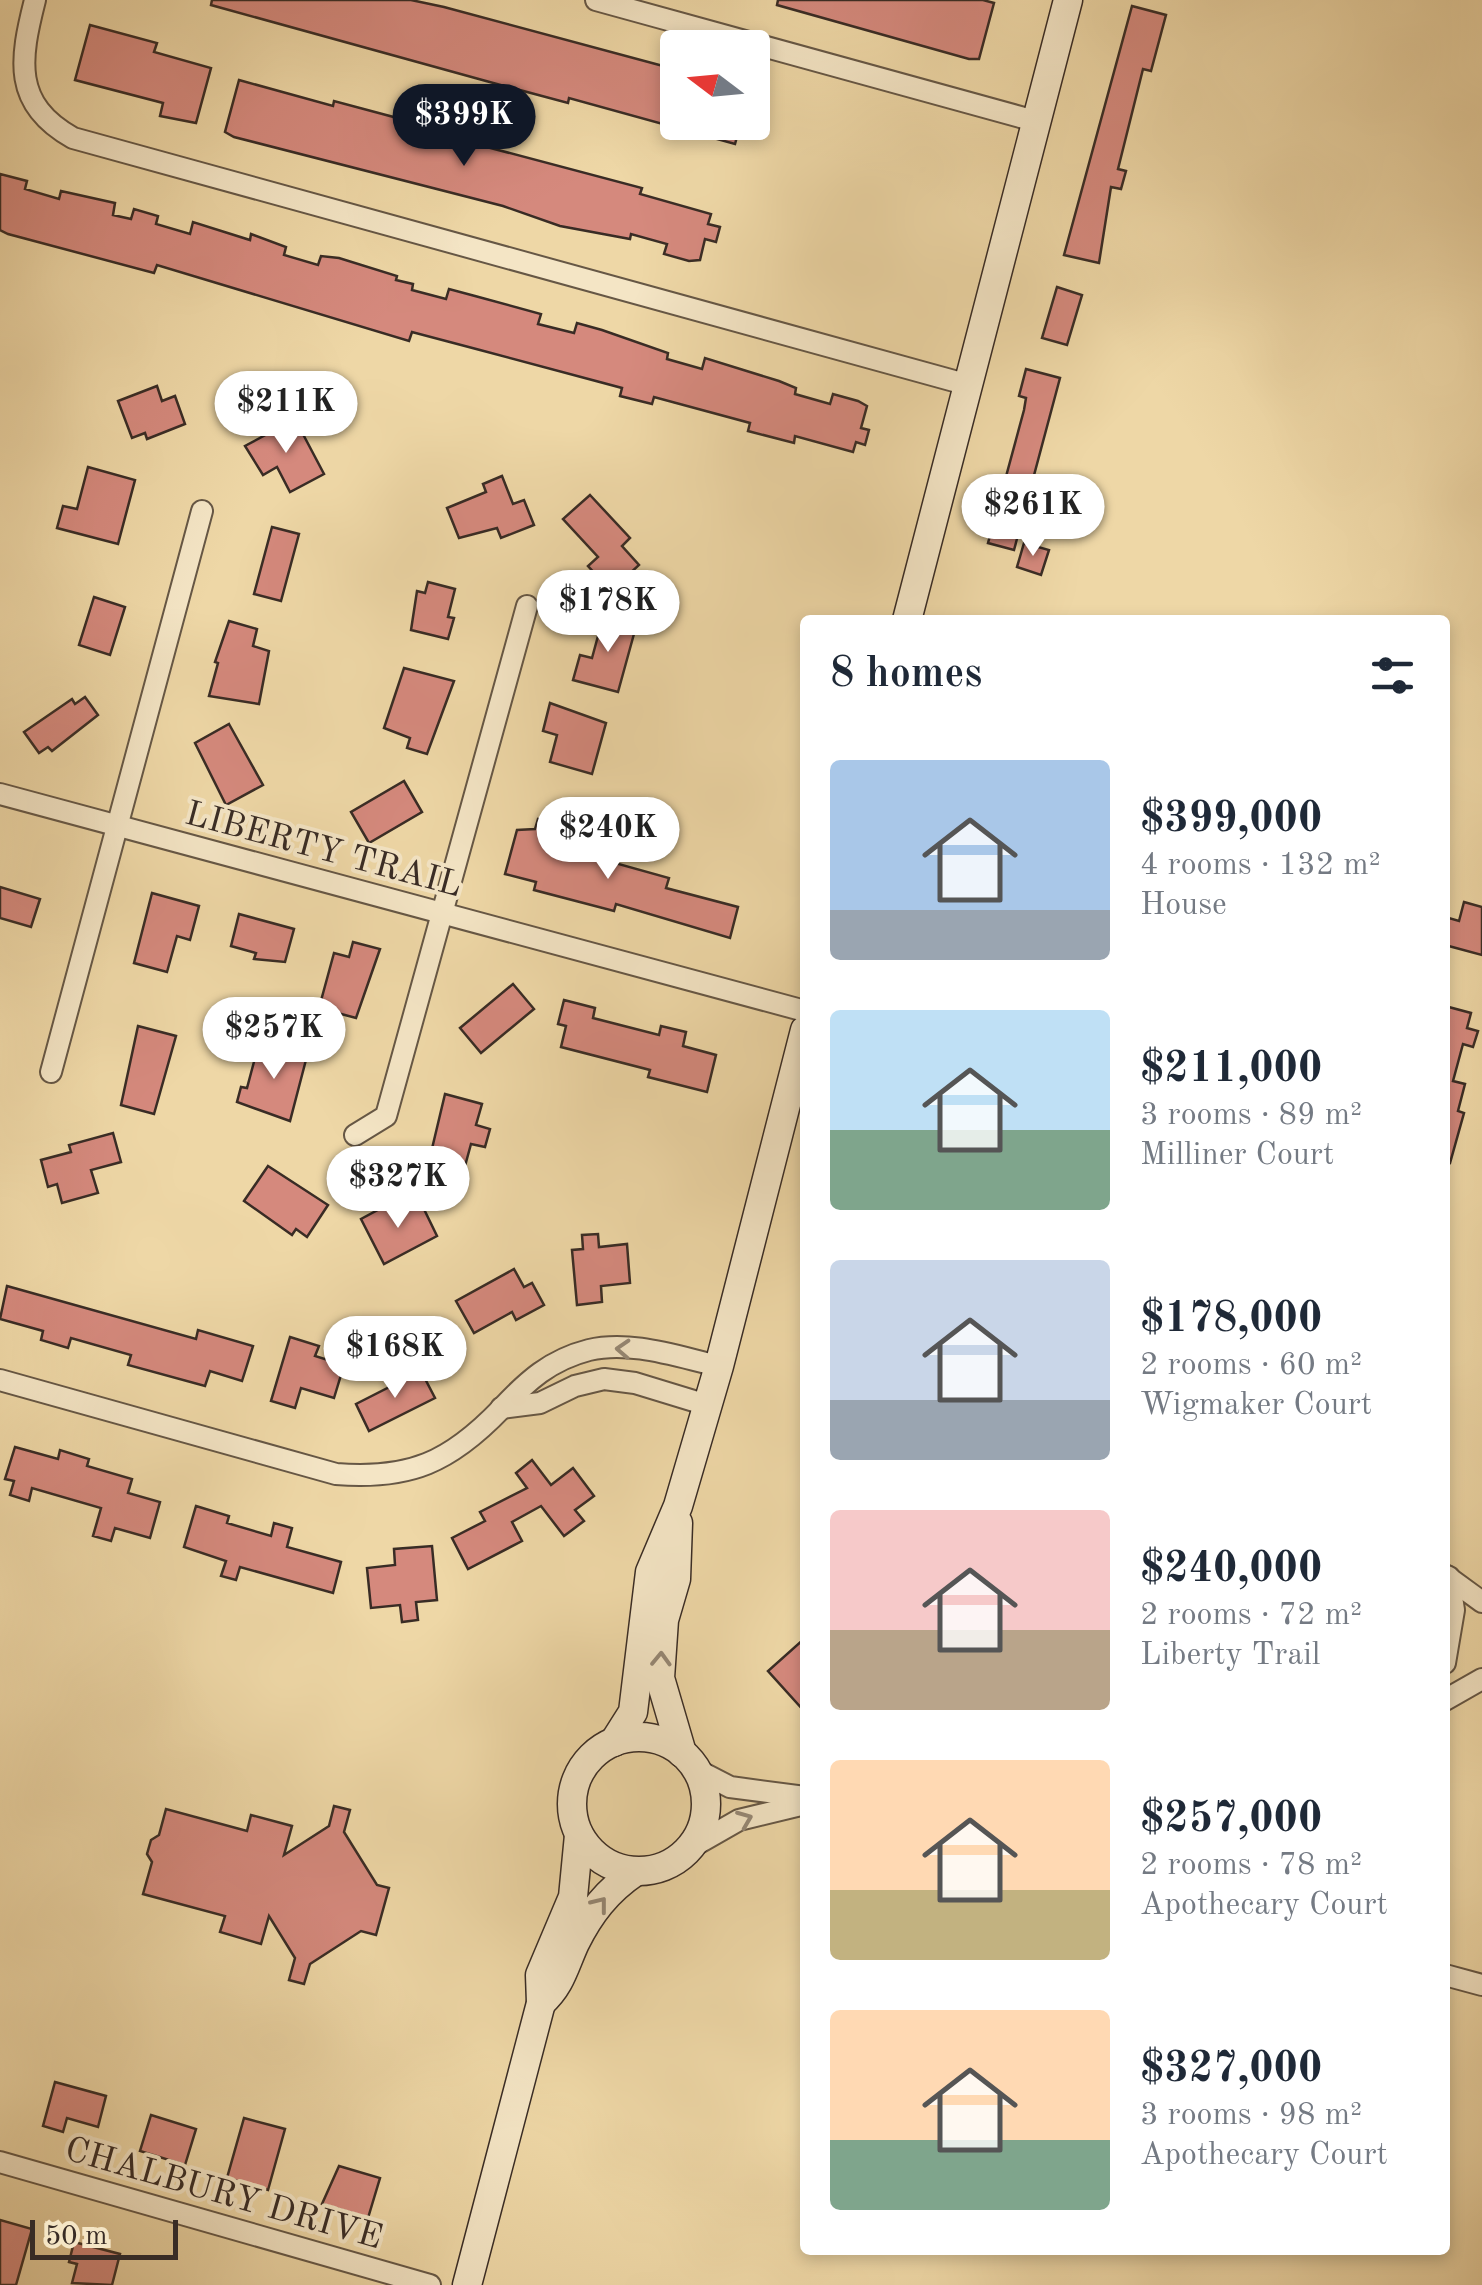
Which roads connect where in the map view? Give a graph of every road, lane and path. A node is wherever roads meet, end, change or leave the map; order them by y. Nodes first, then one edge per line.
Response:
1 (35, 0) edge
2 (596, 0) edge
3 (1068, 0) edge
4 (1035, 121) junction
5 (965, 384) junction
6 (202, 511) dead end
7 (527, 606) dead end
8 (908, 615) edge
9 (0, 794) edge
10 (118, 826) junction
11 (442, 914) junction
12 (800, 1009) edge
13 (800, 1050) edge
14 (51, 1072) dead end
15 (355, 1135) dead end
16 (719, 1366) junction
17 (0, 1380) edge
18 (707, 1405) junction
19 (501, 1408) junction
20 (678, 1506) junction
21 (1450, 1581) edge
22 (1450, 1594) edge
23 (1482, 1602) edge
24 (1450, 1634) edge
25 (1482, 1679) edge
26 (1450, 1697) edge
27 (614, 1742) junction
28 (689, 1761) junction
29 (800, 1800) edge
30 (800, 1802) edge
31 (579, 1835) junction
32 (690, 1848) junction
33 (635, 1872) junction
34 (1450, 1976) edge
35 (1482, 1985) edge
36 (541, 2003) junction
37 (0, 2162) edge
38 (430, 2285) edge
39 (467, 2285) edge

1 - 5 street
2 - 4 street
3 - 4 street
4 - 5 street
5 - 8 street
6 - 10 street
7 - 11 street
9 - 10 street, LIBERTY TRAIL
10 - 11 street, LIBERTY TRAIL
10 - 14 street
11 - 12 street, LIBERTY TRAIL
11 - 15 street
13 - 16 street
16 - 18 street
16 -> 19 street
17 - 19 street
18 - 19 street
18 - 20 street
20 - 27 street
28 -> 20 street
21 - 23 street
22 - 24 street
25 - 26 street
27 - 28 street
27 - 31 street
28 - 29 street
28 - 32 street
32 -> 30 street
31 - 33 street
31 - 36 street
32 - 33 street
36 -> 33 street
34 - 35 street
36 - 39 street
37 - 38 street, CHALBURY DRIVE

